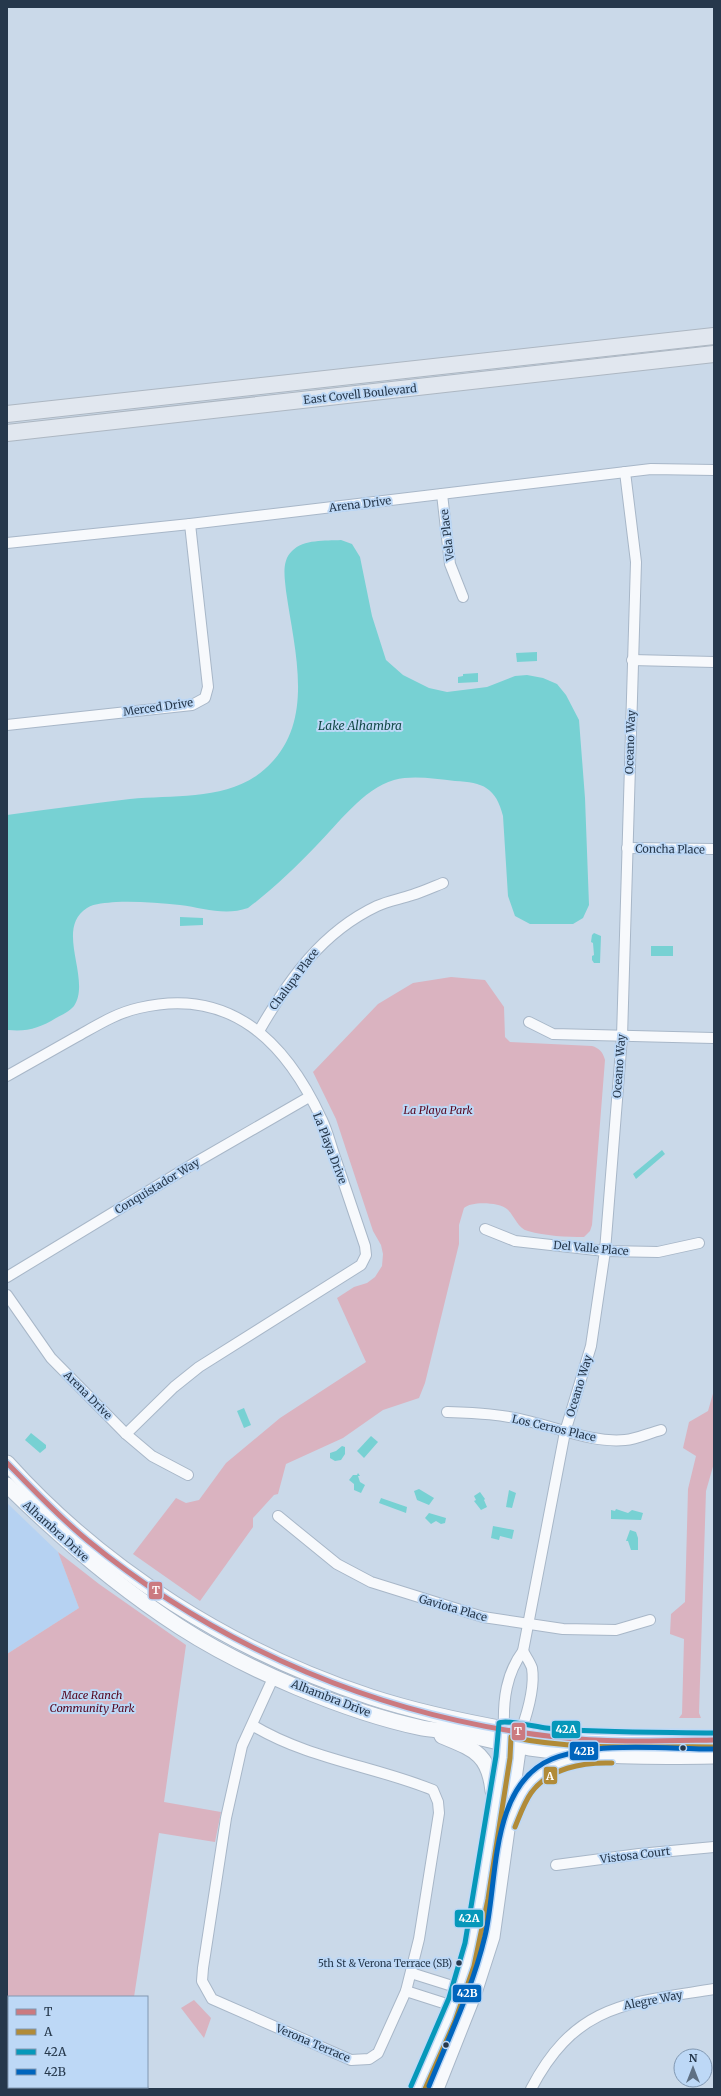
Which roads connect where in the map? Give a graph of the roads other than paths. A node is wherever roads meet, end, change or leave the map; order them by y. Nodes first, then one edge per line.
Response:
1 (714, 336) edge
2 (714, 354) edge
3 (7, 414) edge
4 (7, 433) edge
5 (714, 470) edge
6 (625, 472) junction
7 (442, 494) junction
8 (190, 524) junction
9 (7, 543) edge
10 (464, 597) dead end
11 (632, 660) junction
12 (714, 662) edge
13 (7, 725) edge
14 (627, 848) junction
15 (714, 850) edge
16 (443, 883) dead end
17 (528, 1022) dead end
18 (259, 1030) junction
19 (622, 1037) junction
20 (712, 1038) dead end
21 (7, 1076) edge
22 (309, 1097) junction
23 (485, 1229) dead end
24 (699, 1243) dead end
25 (605, 1251) junction
26 (7, 1277) edge
27 (7, 1295) edge
28 (447, 1412) dead end
29 (661, 1430) dead end
30 (565, 1432) junction
31 (126, 1434) junction
32 (7, 1463) edge
33 (188, 1475) dead end
34 (7, 1485) edge
35 (278, 1516) dead end
36 (650, 1620) dead end
37 (527, 1624) junction
38 (523, 1651) junction
39 (274, 1676) junction
40 (252, 1725) junction
41 (504, 1728) junction
42 (424, 1729) junction
43 (521, 1731) junction
44 (714, 1740) edge
45 (511, 1744) junction
46 (594, 1755) junction
47 (714, 1756) edge
48 (494, 1804) junction
49 (509, 1824) junction
50 (714, 1847) edge
51 (556, 1865) dead end
52 (411, 1974) junction
53 (460, 1988) junction
54 (714, 1989) edge
55 (406, 1991) junction
56 (474, 1992) junction
57 (460, 2009) junction
58 (417, 2089) edge
59 (436, 2089) edge
60 (531, 2089) edge

1 - 3 main road, East Covell Boulevard
2 - 4 main road, East Covell Boulevard
5 - 6 street, Arena Drive
6 - 7 street, Arena Drive
6 - 11 street, Oceano Way
7 - 8 street, Arena Drive
7 - 10 street, Vela Place
8 - 9 street, Arena Drive
8 - 13 street, Merced Drive
11 - 12 street
11 - 14 street, Oceano Way
14 - 15 street, Concha Place
14 - 19 street, Oceano Way
16 - 18 street, Chalupa Place
17 - 19 street
18 - 21 street, La Playa Drive
18 - 22 street, La Playa Drive
19 - 20 street
19 - 25 street, Oceano Way
22 - 26 street, Conquistador Way
22 - 31 street, La Playa Drive
23 - 25 street, Del Valle Place
24 - 25 street, Del Valle Place
25 - 30 street, Oceano Way
27 - 31 street, Arena Drive
28 - 30 street, Los Cerros Place
29 - 30 street, Los Cerros Place
30 - 37 street, Oceano Way
31 - 33 street, Arena Drive
32 - 41 main road, Alhambra Drive
34 - 39 main road, Alhambra Drive
35 - 37 street, Gaviota Place
36 - 37 street, Gaviota Place
37 - 38 street, Oceano Way
38 - 41 street, Oceano Way
38 - 43 street
39 - 40 street, Verona Terrace
39 - 42 main road, Alhambra Drive
40 - 52 street, Verona Terrace
40 - 55 street, Verona Terrace
41 - 43 main road, Alhambra Drive
41 - 45 main road
42 - 45 main road, Alhambra Drive
42 - 48 main road
43 - 44 main road, Alhambra Drive
43 - 45 main road
45 - 46 main road, Alhambra Drive
45 - 48 main road
45 - 49 main road
46 - 47 main road, Alhambra Drive
46 - 49 main road
48 - 53 main road
49 - 56 main road
50 - 51 street, Vistosa Court
52 - 53 street
52 - 55 street, Verona Terrace
53 - 56 street
53 - 57 main road
54 - 60 street, Alegre Way
55 - 57 street
56 - 57 main road
57 - 58 main road
57 - 59 main road

